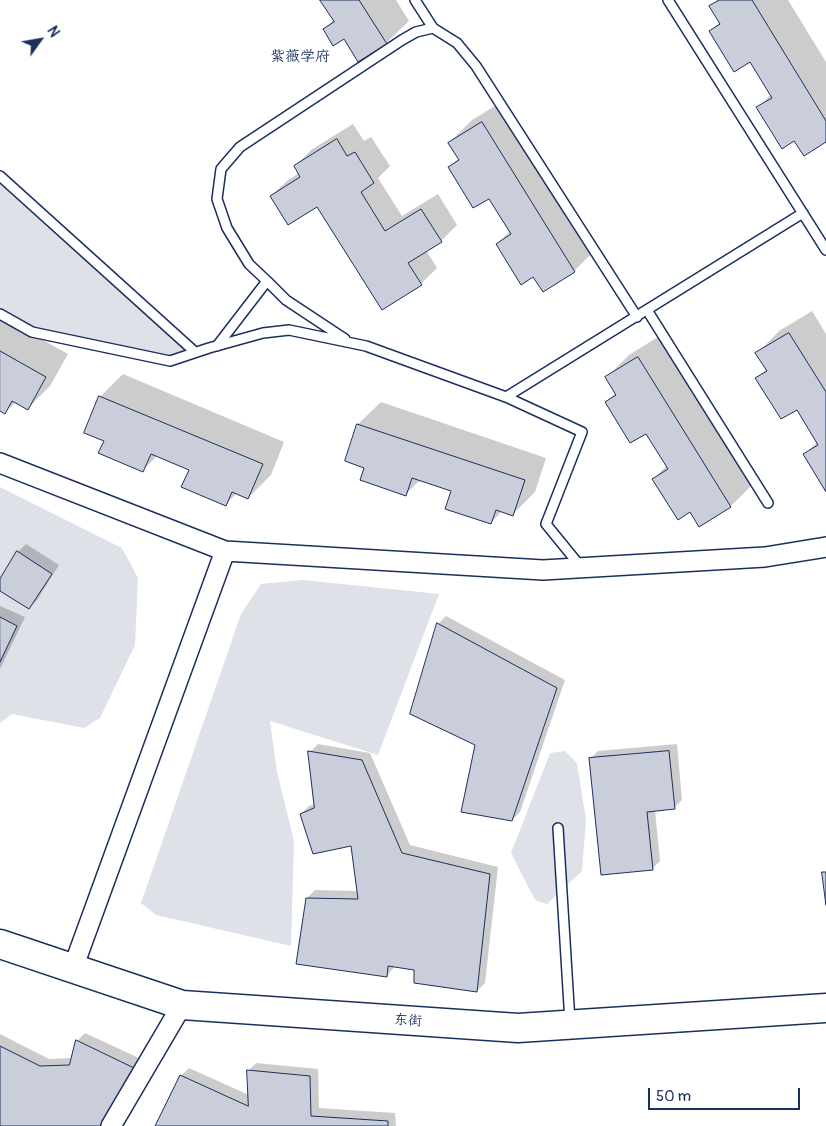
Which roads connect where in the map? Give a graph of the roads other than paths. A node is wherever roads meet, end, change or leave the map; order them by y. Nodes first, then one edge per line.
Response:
1 (415, 0) edge
2 (668, 0) edge
3 (433, 28) junction
4 (0, 176) edge
5 (803, 213) junction
6 (826, 250) edge
7 (267, 282) junction
8 (647, 310) junction
9 (0, 314) edge
10 (636, 316) junction
11 (351, 343) junction
12 (217, 346) junction
13 (195, 352) junction
14 (506, 397) junction
15 (0, 463) edge
16 (768, 503) dead end
17 (826, 547) edge
18 (225, 552) junction
19 (582, 568) junction
20 (558, 828) dead end
21 (0, 944) edge
22 (73, 968) junction
23 (182, 1005) junction
24 (826, 1008) edge
25 (570, 1025) junction
26 (112, 1126) edge

1 - 3 lane
2 - 5 lane
3 - 7 lane
3 - 10 lane
4 - 13 lane
5 - 6 lane
5 - 8 lane
7 - 11 lane
7 - 12 lane
8 - 10 lane
8 - 16 lane
9 - 13 lane
10 - 14 lane
11 - 12 lane
11 - 14 lane
12 - 13 lane
14 - 19 lane
15 - 18 street
17 - 19 street
18 - 19 street
18 - 22 street
20 - 25 lane
21 - 22 main road, 东街
22 - 23 main road, 东街
23 - 25 main road, 东街
23 - 26 street
24 - 25 main road, 东街

